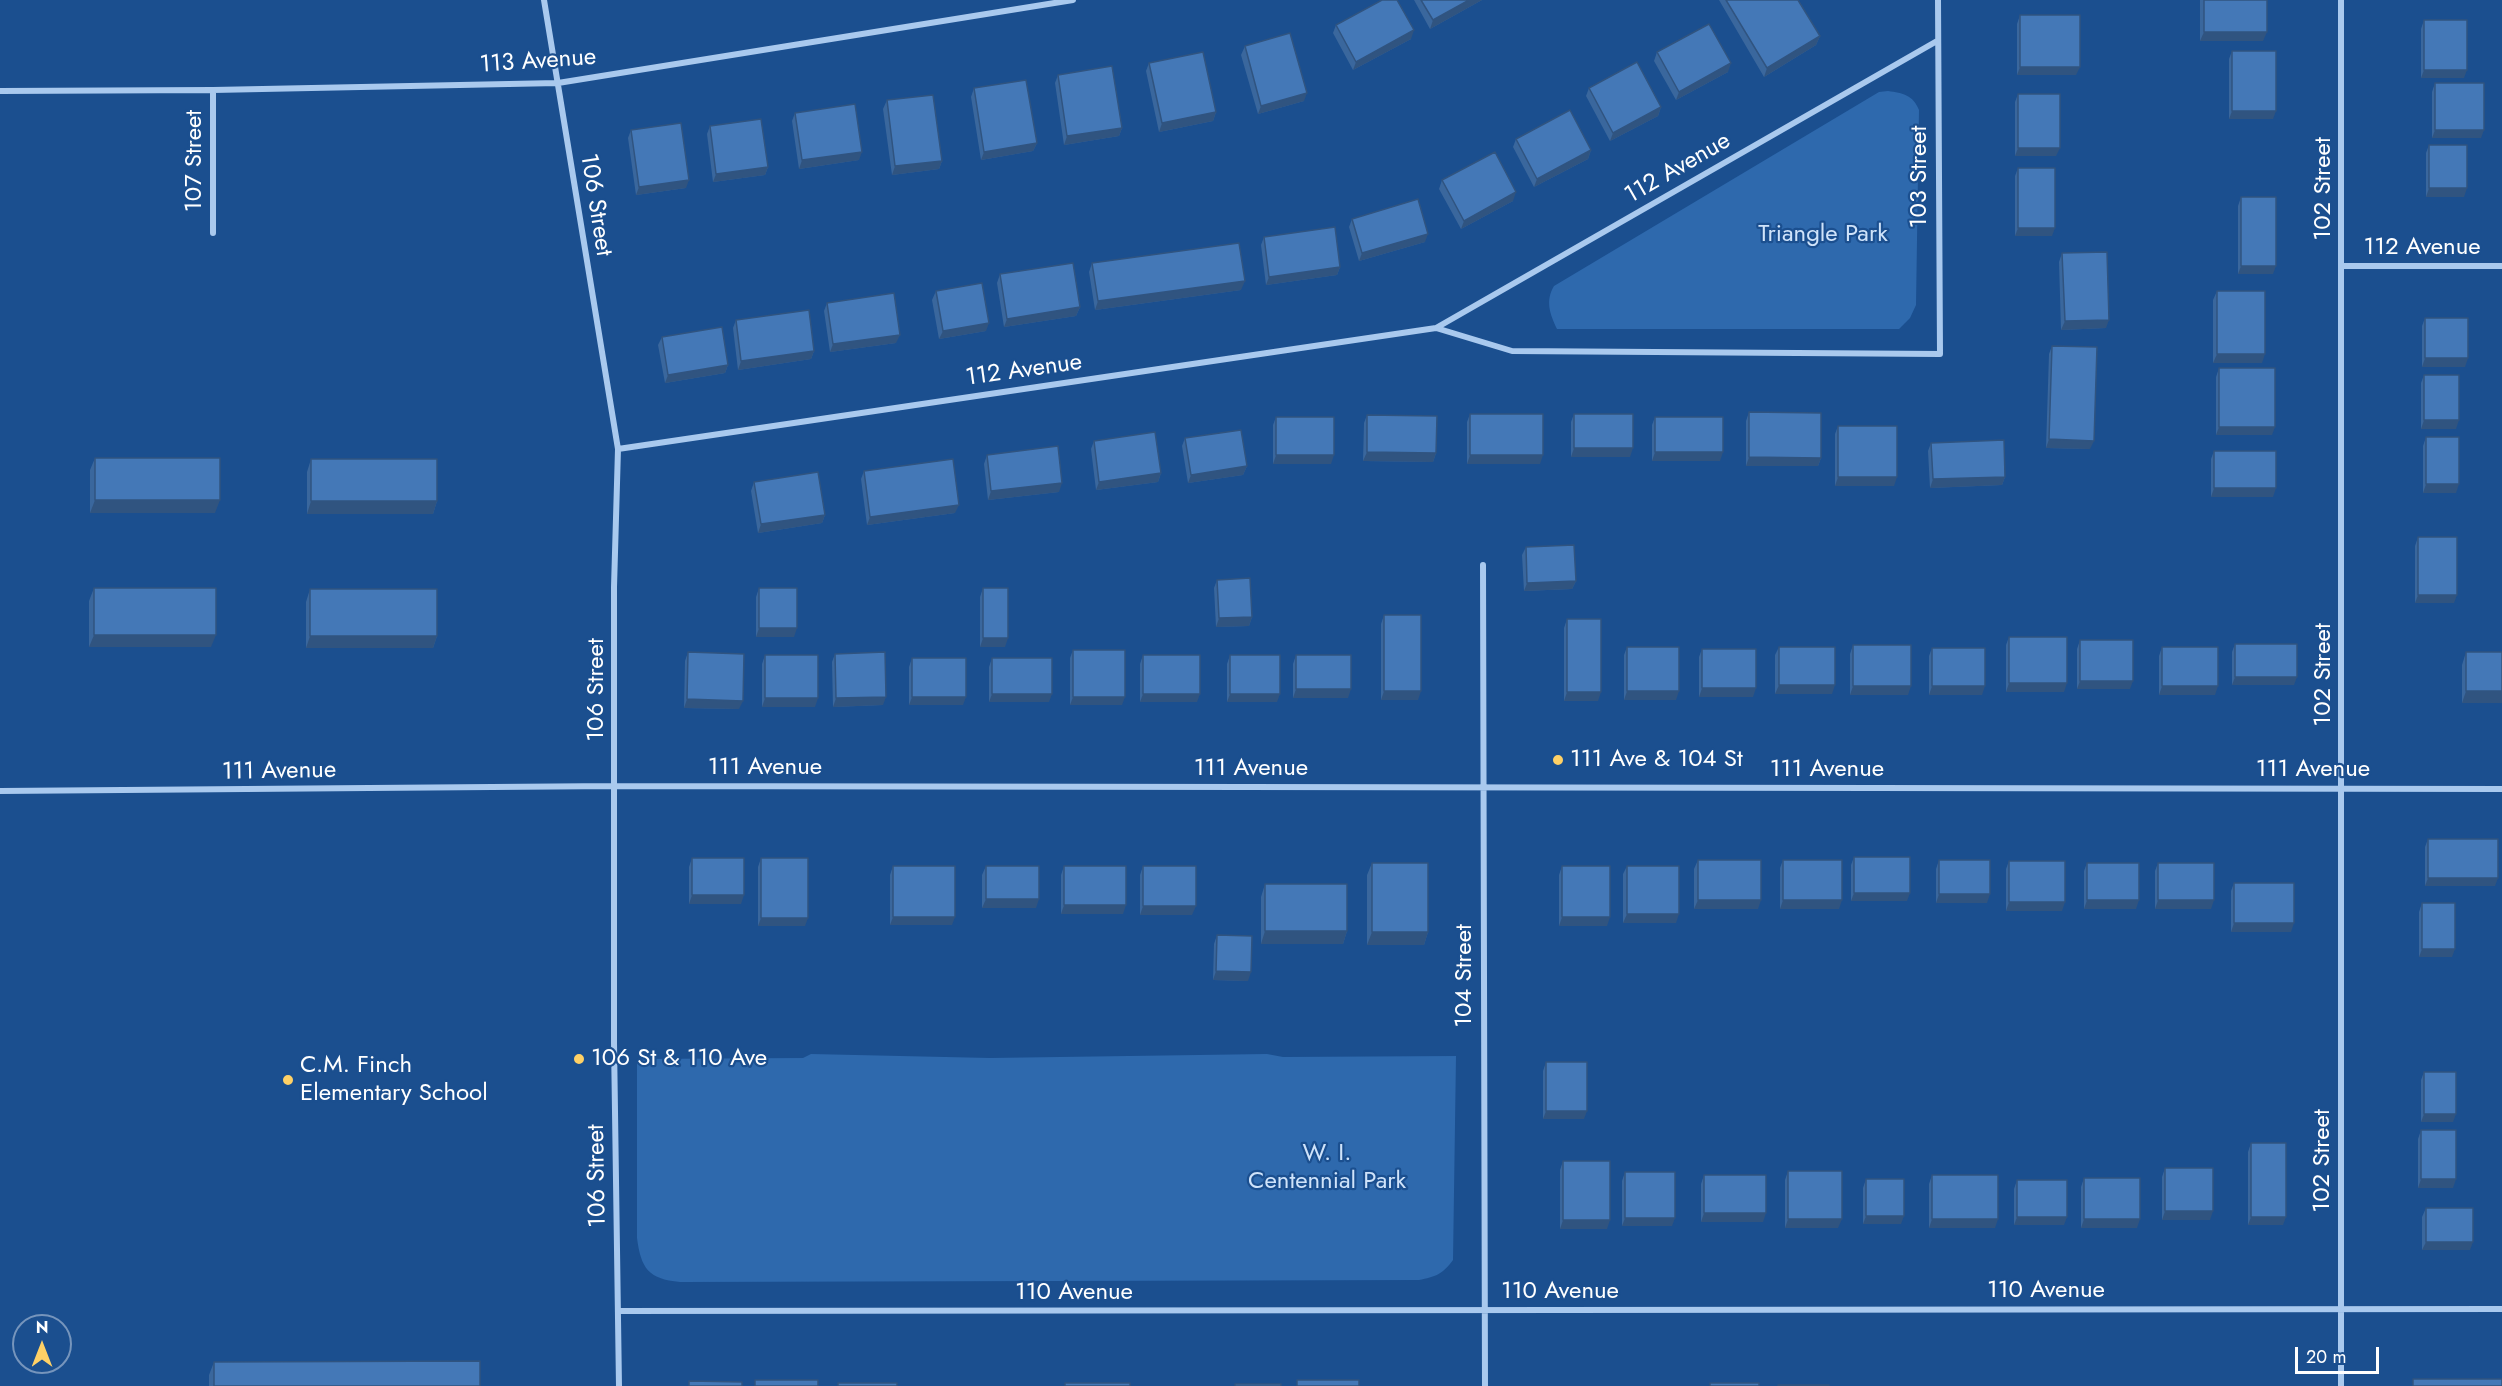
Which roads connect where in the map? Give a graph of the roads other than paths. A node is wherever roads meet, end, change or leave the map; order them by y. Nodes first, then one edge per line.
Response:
1 (544, 0) edge
2 (1073, 0) edge
3 (1938, 0) edge
4 (2341, 0) edge
5 (1937, 41) junction
6 (558, 83) junction
7 (213, 90) junction
8 (0, 91) edge
9 (213, 233) dead end
10 (2342, 266) junction
11 (2502, 266) edge
12 (1436, 328) junction
13 (1940, 354) joint
14 (618, 449) junction
15 (1483, 565) dead end
16 (615, 786) junction
17 (1483, 787) junction
18 (2342, 788) junction
19 (2502, 789) edge
20 (0, 791) edge
21 (2340, 1308) junction
22 (2502, 1309) edge
23 (618, 1311) junction
24 (1485, 1311) junction
25 (619, 1386) edge
26 (1485, 1386) edge
27 (2341, 1386) edge

1 - 6 street, 106 Street
2 - 6 street, 113 Avenue
3 - 5 street, 103 Street
4 - 10 street, 102 Street
5 - 12 street, 112 Avenue
5 - 13 street, 103 Street
6 - 7 street, 113 Avenue
6 - 14 street, 106 Street
7 - 8 street, 113 Avenue
7 - 9 street, 107 Street
10 - 11 street, 112 Avenue
10 - 18 street, 102 Street
12 - 13 street, 112 Avenue
12 - 14 street, 112 Avenue
14 - 16 street, 106 Street
15 - 17 street, 104 Street
16 - 17 street, 111 Avenue
16 - 20 street, 111 Avenue
16 - 23 street, 106 Street
17 - 18 street, 111 Avenue
17 - 24 street, 104 Street
18 - 19 street, 111 Avenue
18 - 21 street, 102 Street
21 - 22 street, 110 Avenue
21 - 24 street, 110 Avenue
21 - 27 street, 102 Street
23 - 24 street, 110 Avenue
23 - 25 street, 106 Street
24 - 26 street, 104 Street

